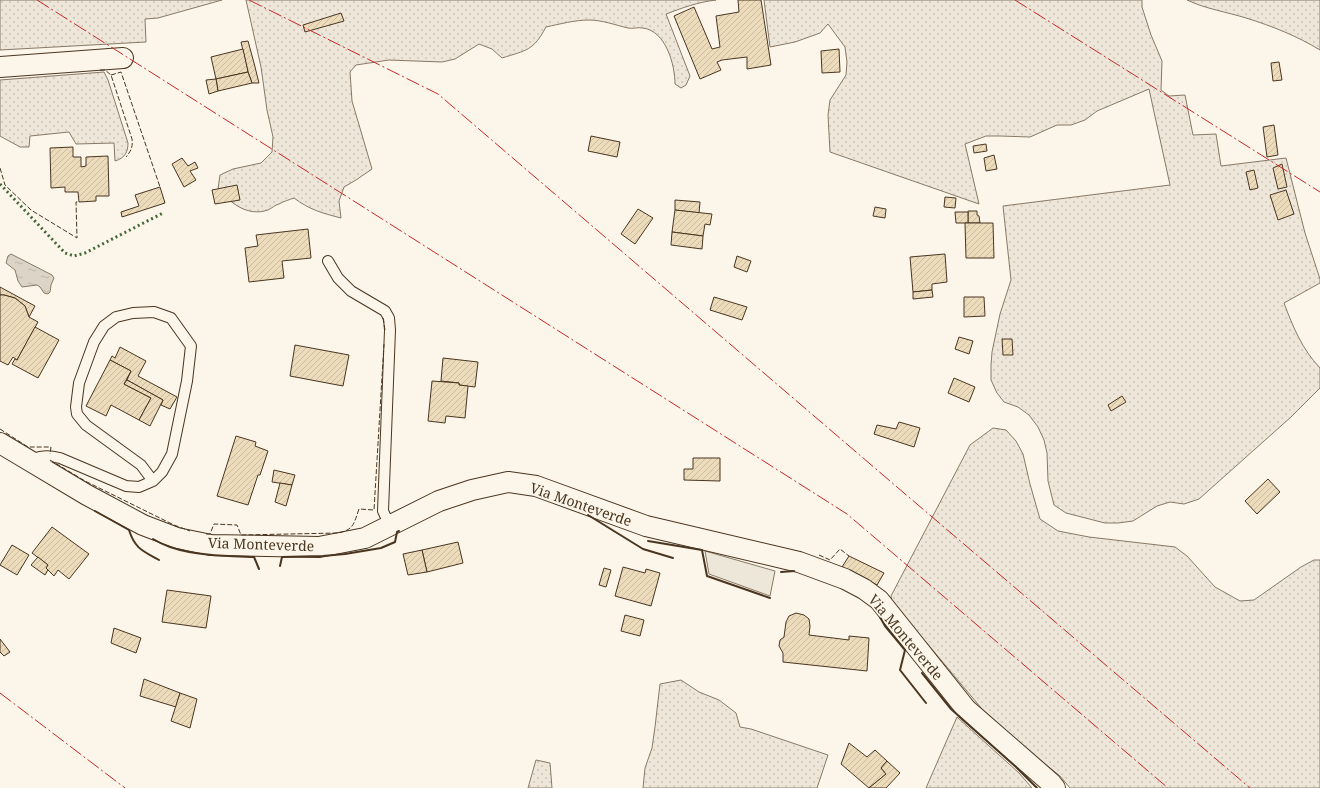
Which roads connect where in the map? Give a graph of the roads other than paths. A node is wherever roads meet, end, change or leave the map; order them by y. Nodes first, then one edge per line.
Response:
1 (123, 58) dead end
2 (0, 67) edge
3 (328, 261) dead end
4 (0, 444) edge
5 (28, 461) junction
6 (153, 481) junction
7 (390, 526) junction
8 (1055, 788) edge

1 - 2 street
3 - 7 lane
4 - 5 street, Via Monteverde
5 - 6 lane
5 - 7 street, Via Monteverde
6 - 6 lane
7 - 8 street, Via Monteverde

